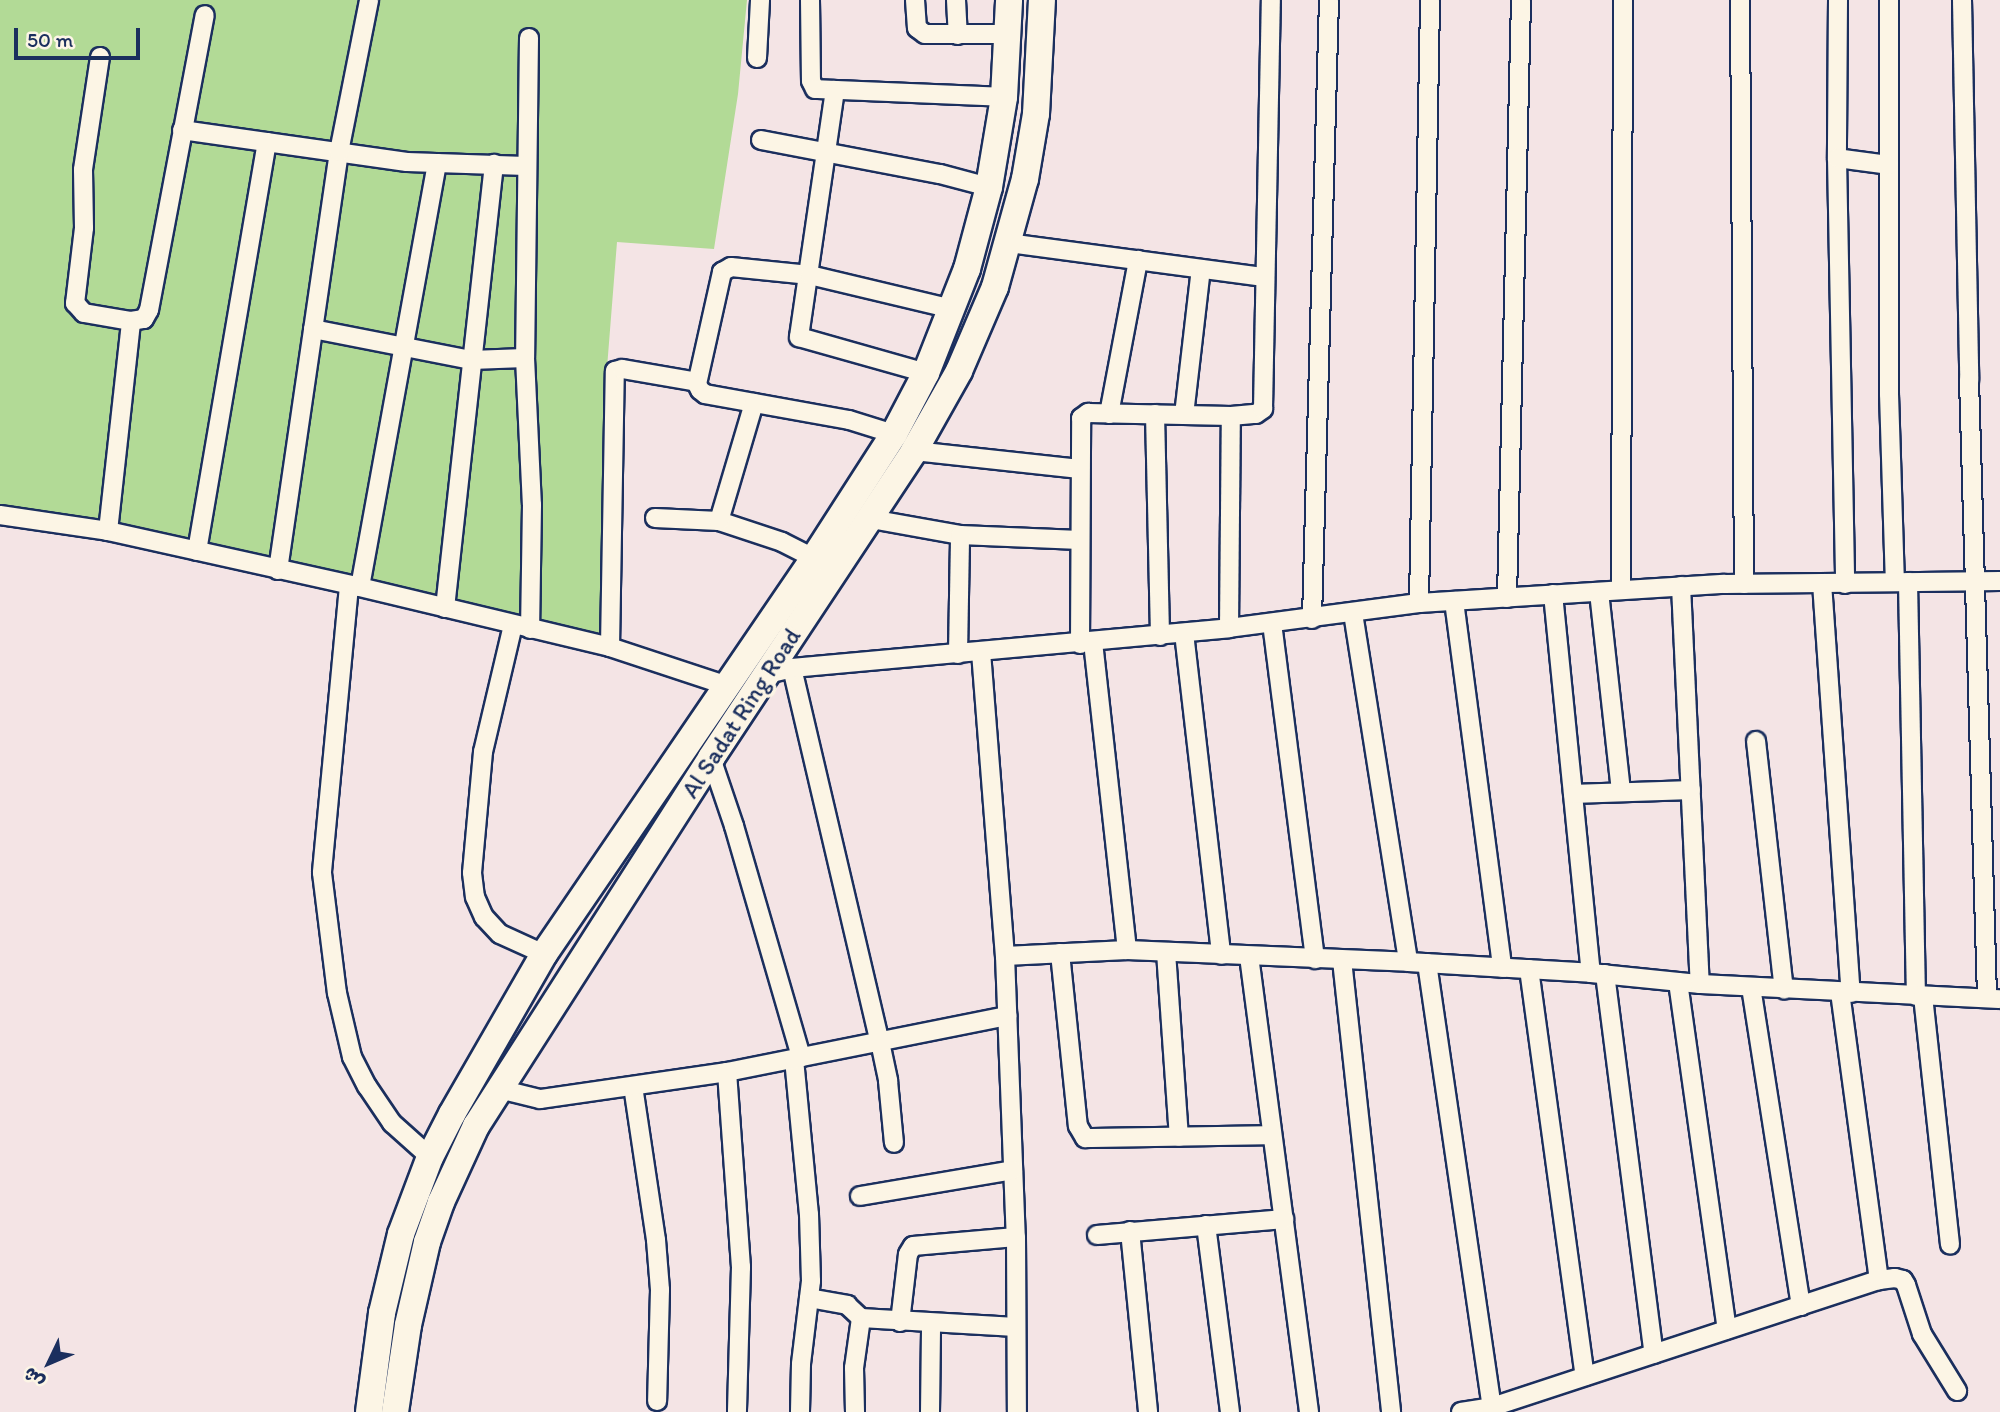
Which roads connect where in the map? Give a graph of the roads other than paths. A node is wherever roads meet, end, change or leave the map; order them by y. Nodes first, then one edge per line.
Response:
1 (369, 0) edge
2 (760, 0) edge
3 (810, 0) edge
4 (915, 0) edge
5 (956, 0) edge
6 (1009, 0) edge
7 (1041, 0) edge
8 (1271, 0) edge
9 (1329, 0) edge
10 (1430, 0) edge
11 (1521, 0) edge
12 (1623, 0) edge
13 (1740, 0) edge
14 (1838, 0) edge
15 (1889, 0) edge
16 (1962, 0) edge
17 (205, 15) dead end
18 (958, 34) junction
19 (1009, 34) junction
20 (529, 38) dead end
21 (100, 57) dead end
22 (757, 58) dead end
23 (835, 90) junction
24 (1004, 97) junction
25 (182, 130) junction
26 (761, 141) dead end
27 (267, 142) junction
28 (339, 152) junction
29 (827, 153) junction
30 (1838, 158) junction
31 (437, 163) junction
32 (494, 164) junction
33 (1889, 165) junction
34 (526, 166) junction
35 (989, 187) junction
36 (1009, 243) junction
37 (1138, 260) junction
38 (1201, 268) junction
39 (810, 275) junction
40 (1265, 277) junction
41 (953, 309) junction
42 (131, 321) junction
43 (313, 329) junction
44 (405, 349) junction
45 (525, 358) junction
46 (471, 360) junction
47 (926, 373) junction
48 (697, 382) junction
49 (754, 403) junction
50 (1109, 414) junction
51 (1155, 415) junction
52 (1184, 415) junction
53 (1231, 416) junction
54 (904, 443) junction
55 (1080, 469) junction
56 (0, 515) edge
57 (656, 518) dead end
58 (871, 519) junction
59 (719, 522) junction
60 (108, 531) junction
61 (960, 535) junction
62 (1080, 540) junction
63 (197, 551) junction
64 (814, 558) junction
65 (278, 570) junction
66 (2000, 581) edge
67 (1902, 582) junction
68 (1974, 582) junction
69 (1822, 583) junction
70 (1845, 583) junction
71 (1744, 584) junction
72 (354, 586) junction
73 (1681, 586) junction
74 (1621, 590) junction
75 (1599, 592) junction
76 (1553, 594) junction
77 (1507, 597) junction
78 (1454, 601) junction
79 (1419, 603) junction
80 (445, 608) junction
81 (1353, 614) junction
82 (1311, 619) junction
83 (1272, 623) junction
84 (521, 627) junction
85 (1229, 628) junction
86 (1184, 633) junction
87 (1160, 636) junction
88 (1086, 643) junction
89 (610, 647) junction
90 (981, 652) junction
91 (958, 654) junction
92 (779, 671) junction
93 (728, 686) junction
94 (1756, 741) dead end
95 (711, 758) junction
96 (1690, 790) junction
97 (1621, 792) junction
98 (1573, 794) junction
99 (568, 920) junction
100 (594, 940) junction
101 (1127, 950) junction
102 (1166, 952) junction
103 (1060, 953) junction
104 (544, 954) junction
105 (1221, 955) junction
106 (1005, 956) junction
107 (1249, 956) junction
108 (1315, 959) junction
109 (1342, 960) junction
110 (1408, 962) junction
111 (1427, 963) junction
112 (1502, 968) junction
113 (1530, 969) junction
114 (1598, 974) junction
115 (1678, 982) junction
116 (1700, 984) junction
117 (1751, 987) junction
118 (1784, 989) junction
119 (1846, 993) junction
120 (1920, 996) junction
121 (1994, 998) edge
122 (1007, 1016) junction
123 (880, 1042) junction
124 (798, 1058) junction
125 (727, 1072) junction
126 (633, 1086) junction
127 (499, 1089) junction
128 (1272, 1135) junction
129 (1179, 1137) junction
130 (894, 1143) dead end
131 (430, 1157) junction
132 (1013, 1170) junction
133 (860, 1196) dead end
134 (1284, 1219) junction
135 (1206, 1225) junction
136 (1130, 1231) junction
137 (1097, 1235) dead end
138 (1016, 1237) junction
139 (1950, 1245) dead end
140 (1879, 1280) junction
141 (809, 1298) junction
142 (1801, 1306) junction
143 (861, 1318) junction
144 (900, 1322) junction
145 (931, 1325) junction
146 (1016, 1327) junction
147 (1727, 1330) junction
148 (1654, 1354) junction
149 (1585, 1376) junction
150 (1957, 1391) dead end
151 (657, 1401) dead end
152 (1492, 1406) junction
153 (369, 1412) edge
154 (395, 1412) edge
155 (737, 1412) edge
156 (800, 1412) edge
157 (855, 1412) edge
158 (930, 1412) edge
159 (1017, 1412) edge
160 (1148, 1412) edge
161 (1230, 1412) edge
162 (1309, 1412) edge
163 (1391, 1412) edge
164 (1461, 1412) edge

1 - 28 street
2 - 22 street
3 - 23 street
4 - 18 street
5 - 18 street
6 - 19 highway, Al Sadat Ring Road
7 - 36 highway, Al Sadat Ring Road
8 - 40 street
9 - 82 street
10 - 79 street
11 - 77 street
12 - 74 street
13 - 71 street
14 - 30 street
15 - 33 street
16 - 68 street
17 - 25 street
18 - 19 street
19 - 24 highway, Al Sadat Ring Road
20 - 34 street
21 - 42 street
23 - 24 street
23 - 29 street
24 - 35 highway, Al Sadat Ring Road
25 - 27 street
25 - 42 street
26 - 29 street
27 - 28 street
27 - 63 street
28 - 31 street
28 - 43 street
29 - 35 street
29 - 39 street
30 - 33 street
30 - 70 street
31 - 32 street
31 - 44 street
32 - 34 street
32 - 46 street
33 - 67 street
34 - 45 street
35 - 41 highway, Al Sadat Ring Road
36 - 37 street
36 - 54 highway, Al Sadat Ring Road
37 - 38 street
37 - 50 street
38 - 40 street
38 - 52 street
39 - 41 street
39 - 47 street
39 - 48 street
40 - 53 street
41 - 47 highway, Al Sadat Ring Road
42 - 60 street
43 - 44 street
43 - 65 street
44 - 46 street
44 - 72 street
45 - 46 street
45 - 84 street
46 - 80 street
47 - 54 highway, Al Sadat Ring Road
48 - 49 street
48 - 89 street
49 - 54 street
49 - 59 street
50 - 51 street
50 - 55 street
51 - 52 street
51 - 87 street
52 - 53 street
53 - 85 street
54 - 55 street
54 - 58 highway, Al Sadat Ring Road
54 - 64 highway, Al Sadat Ring Road
55 - 62 street
56 - 60 street
57 - 59 street
58 - 61 street
58 - 92 highway, Al Sadat Ring Road
59 - 64 street
60 - 63 street
61 - 62 street
61 - 91 street
62 - 88 street
63 - 65 street
64 - 93 highway, Al Sadat Ring Road
65 - 72 street
66 - 68 street
67 - 68 street
67 - 70 street
67 - 120 street
68 - 121 street
69 - 70 street
69 - 71 street
69 - 119 street
71 - 73 street
72 - 80 street
72 - 131 street
73 - 74 street
73 - 96 street
74 - 75 street
75 - 76 street
75 - 97 street
76 - 77 street
76 - 98 street
77 - 78 street
78 - 79 street
78 - 112 street
79 - 81 street
80 - 84 street
81 - 82 street
81 - 110 street
82 - 83 street
83 - 85 street
83 - 108 street
84 - 89 street
84 - 104 street
85 - 86 street
86 - 87 street
86 - 105 street
87 - 88 street
88 - 90 street
88 - 101 street
89 - 93 street
90 - 91 street
90 - 106 street
91 - 92 street
92 - 95 highway, Al Sadat Ring Road
92 - 123 street
93 - 99 highway, Al Sadat Ring Road
94 - 118 street
95 - 100 highway, Al Sadat Ring Road
95 - 124 street
96 - 97 street
96 - 116 street
97 - 98 street
98 - 114 street
99 - 100 highway
99 - 104 highway, Al Sadat Ring Road
100 - 127 highway, Al Sadat Ring Road
101 - 102 street
101 - 103 street
102 - 105 street
102 - 129 street
103 - 106 street
103 - 129 street
104 - 131 highway, Al Sadat Ring Road
105 - 107 street
106 - 122 street
107 - 108 street
107 - 128 street
108 - 109 street
109 - 110 street
109 - 163 street
110 - 111 street
111 - 112 street
111 - 152 street
112 - 113 street
113 - 114 street
113 - 149 street
114 - 115 street
114 - 148 street
115 - 116 street
115 - 147 street
116 - 117 street
117 - 118 street
117 - 142 street
118 - 119 street
119 - 120 street
119 - 140 street
120 - 121 street
120 - 139 street
122 - 123 street
122 - 132 street
123 - 124 street
123 - 130 street
124 - 125 street
124 - 141 street
125 - 126 street
125 - 155 street
126 - 127 street
126 - 151 street
127 - 154 highway, Al Sadat Ring Road
128 - 129 street
128 - 134 street
131 - 153 highway, Al Sadat Ring Road
132 - 133 street
132 - 138 street
134 - 135 street
134 - 162 street
135 - 136 street
135 - 161 street
136 - 137 street
136 - 160 street
138 - 144 street
138 - 146 street
140 - 142 street
140 - 150 street
141 - 143 street
141 - 156 street
142 - 147 street
143 - 144 street
143 - 157 street
144 - 145 street
145 - 146 street
145 - 158 street
146 - 159 street
147 - 148 street
148 - 149 street
149 - 152 street
152 - 164 street

